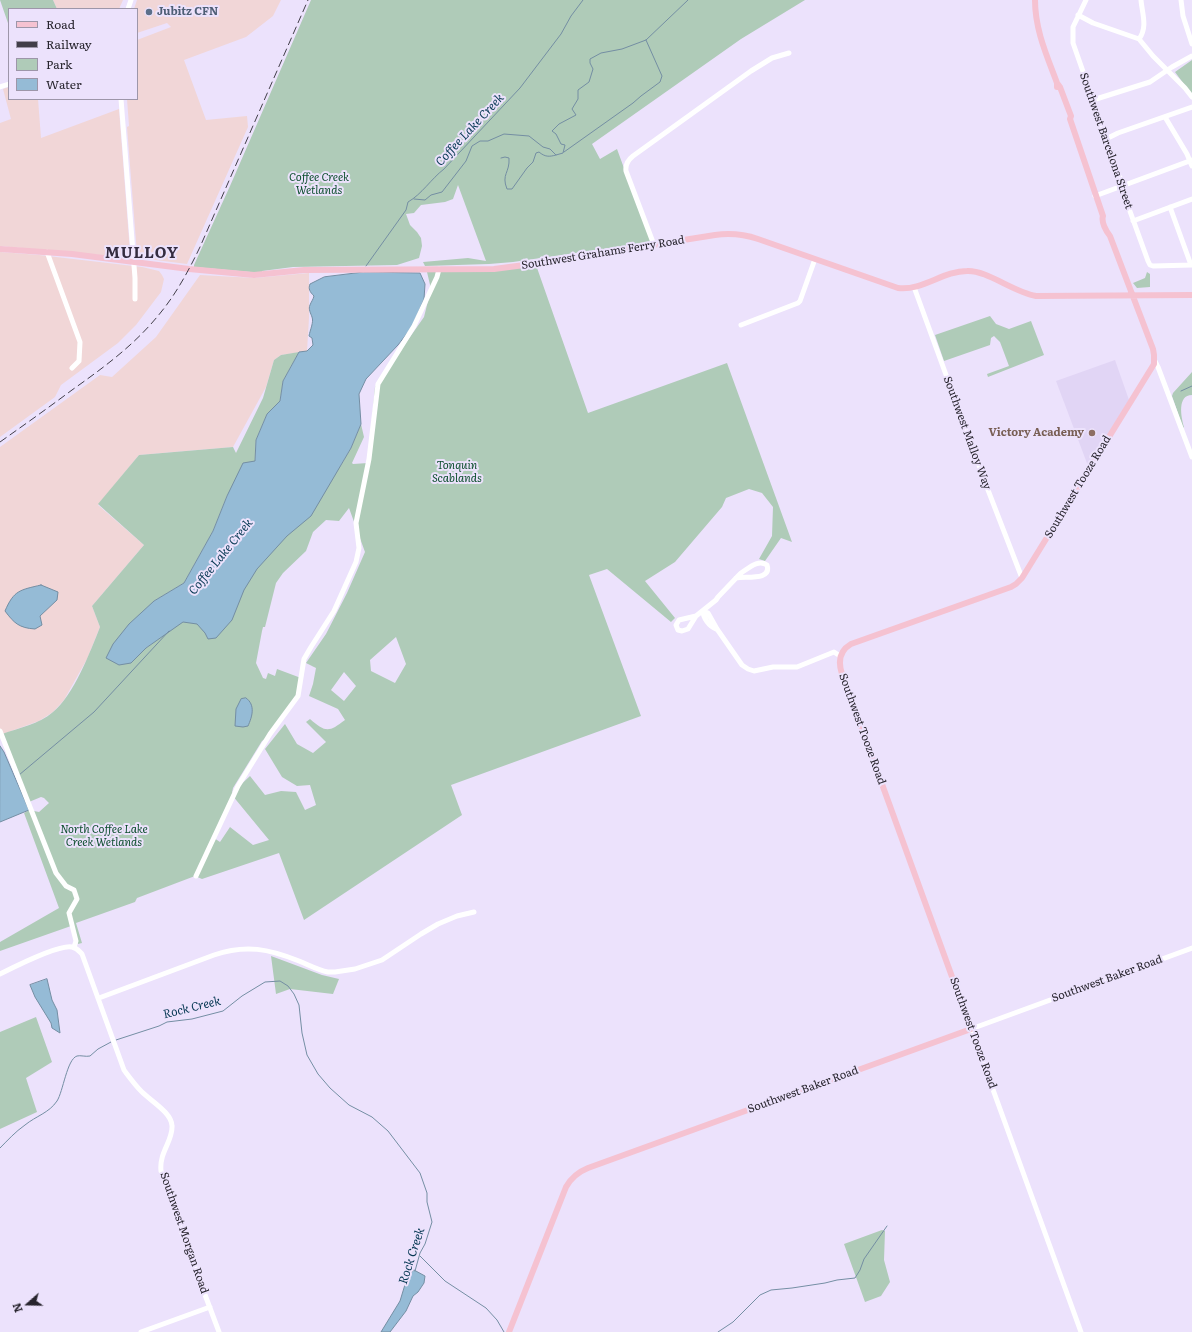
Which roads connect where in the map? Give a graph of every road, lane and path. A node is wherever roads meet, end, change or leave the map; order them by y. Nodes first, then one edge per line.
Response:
1 (1035, 0) edge
2 (1086, 0) edge
3 (1141, 0) edge
4 (1181, 0) edge
5 (1078, 15) junction
6 (1139, 39) junction
7 (1192, 44) edge
8 (789, 53) dead end
9 (1192, 56) edge
10 (1168, 70) junction
11 (1192, 97) edge
12 (121, 100) edge
13 (1093, 100) junction
14 (1192, 107) edge
15 (1165, 117) junction
16 (1104, 140) junction
17 (1191, 162) edge
18 (1123, 186) junction
19 (1095, 196) junction
20 (1192, 199) edge
21 (1170, 207) junction
22 (1134, 221) junction
23 (654, 245) junction
24 (0, 249) edge
25 (47, 252) junction
26 (815, 259) junction
27 (134, 262) junction
28 (1191, 265) edge
29 (438, 269) junction
30 (914, 287) junction
31 (1132, 295) junction
32 (1192, 295) edge
33 (135, 299) dead end
34 (741, 325) dead end
35 (1155, 361) junction
36 (72, 368) dead end
37 (1192, 457) edge
38 (736, 578) junction
39 (1022, 578) junction
40 (703, 611) junction
41 (696, 616) dead end
42 (840, 656) junction
43 (0, 731) edge
44 (196, 876) dead end
45 (474, 912) dead end
46 (74, 947) junction
47 (1192, 948) edge
48 (0, 974) edge
49 (99, 998) junction
50 (971, 1029) junction
51 (210, 1307) junction
52 (141, 1332) edge
53 (219, 1332) edge
54 (509, 1332) edge
55 (1081, 1332) edge

1 - 19 main road
2 - 5 street, Southwest Barcelona Street
3 - 6 street
4 - 7 street
5 - 6 street
5 - 13 street, Southwest Barcelona Street
6 - 10 street
8 - 23 street
9 - 10 street
10 - 11 street
10 - 13 street
12 - 27 street
13 - 16 street, Southwest Barcelona Street
14 - 15 street
15 - 16 street
15 - 17 street
16 - 18 street, Southwest Barcelona Street
17 - 18 street
18 - 19 street
18 - 22 street, Southwest Barcelona Street
19 - 31 main road
20 - 21 street
21 - 22 street
21 - 28 street
22 - 28 street, Southwest Barcelona Street
23 - 26 main road, Southwest Grahams Ferry Road
23 - 29 main road, Southwest Grahams Ferry Road
24 - 25 main road, Southwest Grahams Ferry Road
25 - 27 main road, Southwest Grahams Ferry Road
25 - 36 street
26 - 30 main road, Southwest Grahams Ferry Road
26 - 34 street
27 - 29 main road, Southwest Grahams Ferry Road
27 - 33 street
29 - 44 street
30 - 31 main road, Southwest Grahams Ferry Road
30 - 39 street, Southwest Malloy Way
31 - 32 main road, Southwest Grahams Ferry Road
31 - 35 main road
35 - 37 street
35 - 39 main road, Southwest Tooze Road
38 - 38 street
38 - 40 street
39 - 42 main road, Southwest Tooze Road
40 - 41 street
40 - 42 street
42 - 50 main road, Southwest Tooze Road
43 - 46 street
45 - 49 street
46 - 48 street
46 - 49 street, Southwest Morgan Road
47 - 50 street, Southwest Baker Road
49 - 51 street, Southwest Morgan Road
50 - 54 main road, Southwest Baker Road
50 - 55 street, Southwest Tooze Road
51 - 52 street
51 - 53 street, Southwest Morgan Road

